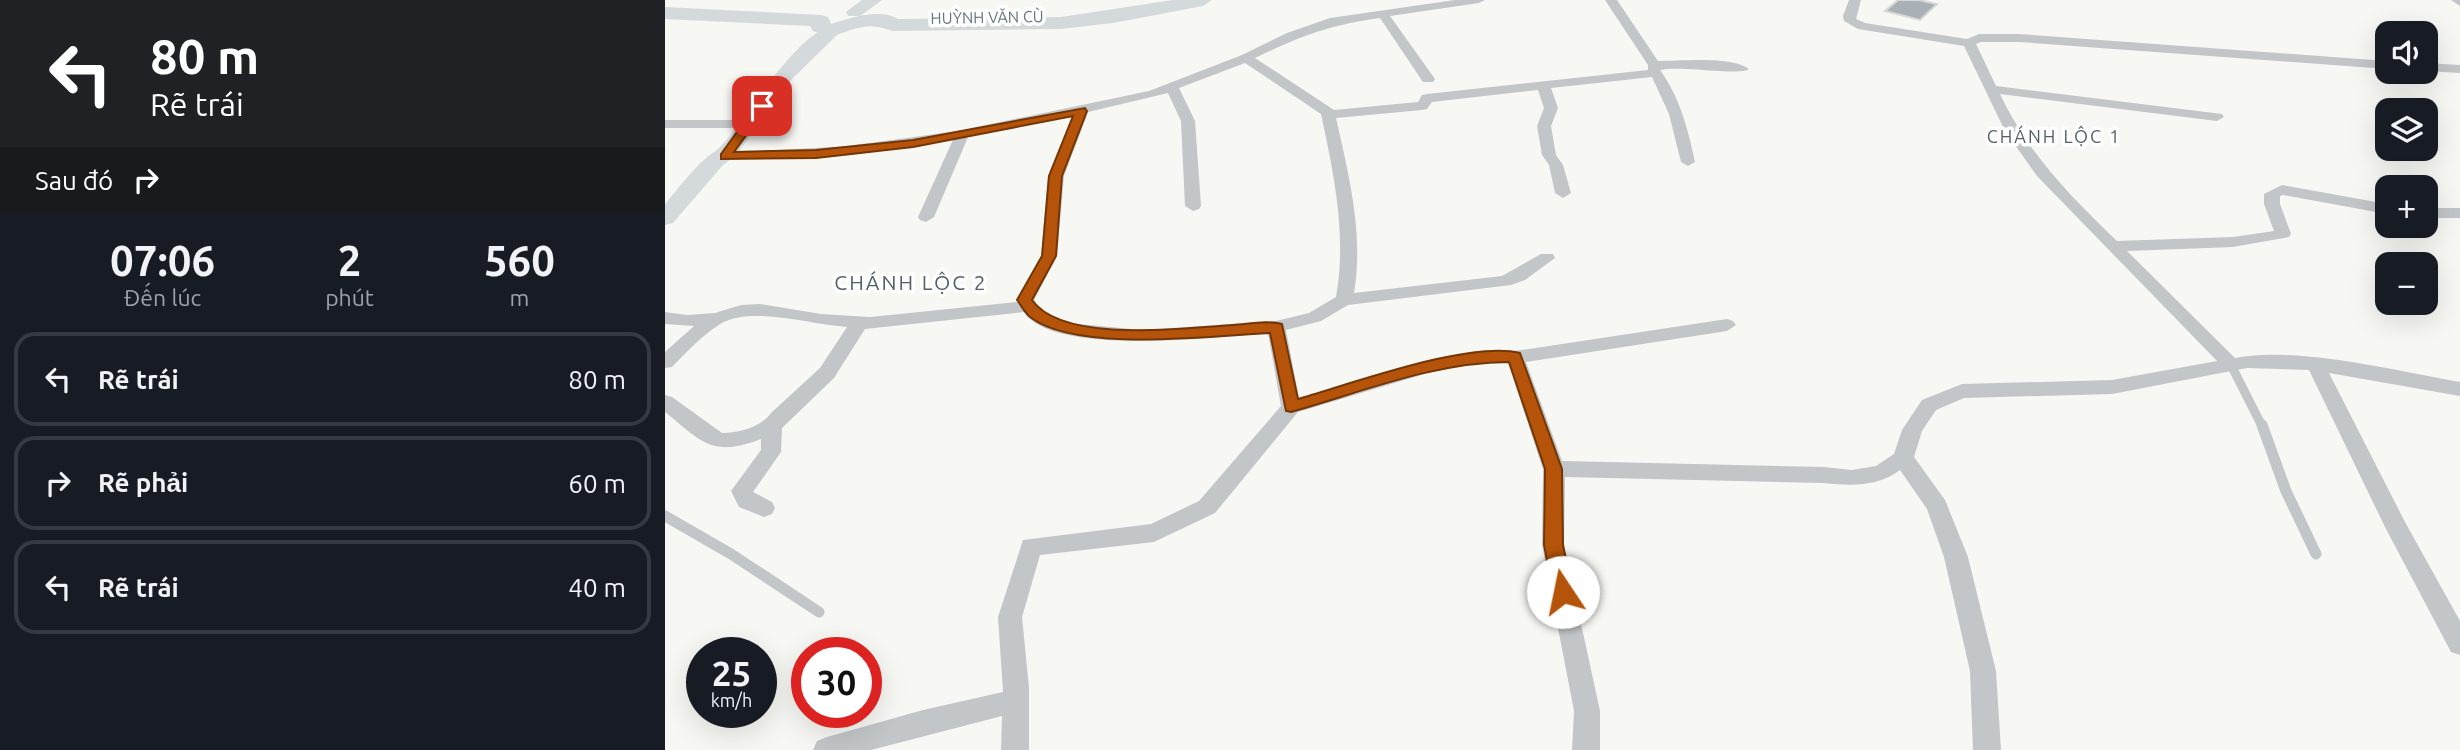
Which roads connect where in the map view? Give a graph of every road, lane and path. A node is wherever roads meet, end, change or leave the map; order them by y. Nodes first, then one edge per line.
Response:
1 (874, 0) edge
2 (1169, 0) edge
3 (1203, 0) edge
4 (1479, 0) edge
5 (1611, 0) edge
6 (1855, 0) edge
7 (1148, 7) junction
8 (665, 13) edge
9 (1382, 13) junction
10 (858, 16) junction
11 (826, 26) junction
12 (1969, 43) junction
13 (1246, 58) junction
14 (2375, 64) edge
15 (1654, 68) junction
16 (2438, 68) edge
17 (1742, 69) dead end
18 (2460, 69) edge
19 (1428, 79) dead end
20 (1544, 86) junction
21 (1171, 87) junction
22 (1992, 89) junction
23 (1081, 111) junction
24 (1329, 115) junction
25 (2217, 117) dead end
26 (665, 124) edge
27 (747, 124) junction
28 (962, 134) junction
29 (726, 156) junction
30 (1688, 162) dead end
31 (1563, 193) dead end
32 (1193, 206) dead end
33 (2375, 207) edge
34 (2460, 213) edge
35 (2438, 214) edge
36 (926, 217) dead end
37 (665, 218) edge
38 (2116, 246) junction
39 (1547, 258) dead end
40 (1344, 300) junction
41 (1030, 306) junction
42 (665, 318) edge
43 (716, 319) junction
44 (859, 323) junction
45 (1727, 325) dead end
46 (1276, 327) junction
47 (1515, 357) junction
48 (665, 362) edge
49 (2231, 365) junction
50 (2315, 365) junction
51 (2460, 389) edge
52 (665, 402) edge
53 (1291, 407) junction
54 (772, 427) junction
55 (1903, 458) junction
56 (1554, 469) junction
57 (764, 508) dead end
58 (665, 516) edge
59 (2316, 554) dead end
60 (818, 612) dead end
61 (2460, 645) edge
62 (1015, 701) junction
63 (827, 750) edge
64 (1014, 750) edge
65 (1586, 750) edge
66 (1987, 750) edge

1 - 10 main road
2 - 7 main road
3 - 7 main road
4 - 9 street
5 - 15 street
6 - 12 street
7 - 10 main road
8 - 11 main road
9 - 13 street
9 - 19 street
10 - 11 main road
11 - 27 main road
12 - 14 street
12 - 22 street
13 - 21 street
13 - 24 street
15 - 17 street
15 - 20 street
15 - 30 street
16 - 18 street
20 - 24 street
20 - 31 street
21 - 23 street
21 - 32 street
22 - 25 street
22 - 38 street
23 - 28 street
23 - 41 street
24 - 40 street
26 - 27 street
27 - 29 main road
28 - 29 lane
28 - 36 street
29 - 37 main road
33 - 38 street
34 - 35 street
38 - 49 street
39 - 40 street
40 - 46 street
41 - 44 street
41 - 46 street
42 - 43 street
43 - 44 street
43 - 48 street
44 - 54 street
45 - 47 street
46 - 53 street
47 - 53 street
47 - 56 street
49 - 50 street
49 - 55 street
49 - 59 lane
50 - 51 street
50 - 61 street
52 - 54 street
53 - 62 street
54 - 57 street
55 - 56 street
55 - 66 street
56 - 65 street
58 - 60 lane
62 - 63 street
62 - 64 street

